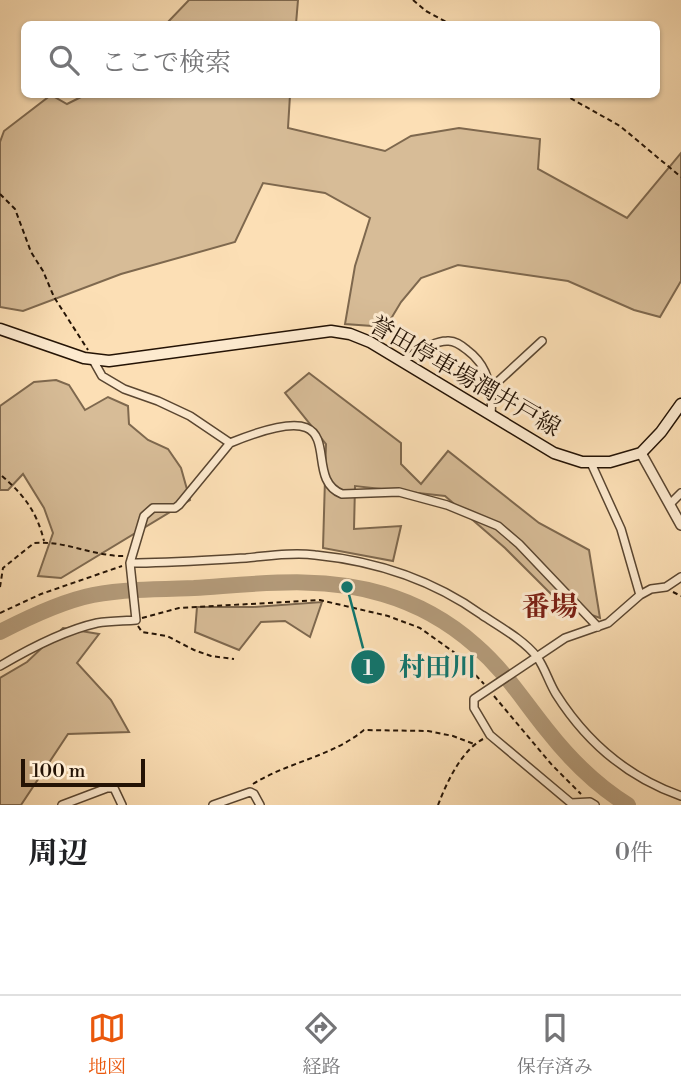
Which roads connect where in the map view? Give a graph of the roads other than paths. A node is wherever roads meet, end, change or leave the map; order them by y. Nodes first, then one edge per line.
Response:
1 (0, 329) edge
2 (542, 341) dead end
3 (93, 360) junction
4 (401, 361) junction
5 (491, 388) junction
6 (681, 404) edge
7 (491, 415) junction
8 (230, 443) junction
9 (640, 453) junction
10 (591, 463) junction
11 (681, 493) edge
12 (670, 504) junction
13 (681, 525) edge
14 (130, 559) junction
15 (681, 577) edge
16 (640, 595) junction
17 (598, 627) junction
18 (536, 656) junction
19 (0, 666) edge
20 (681, 796) edge
21 (592, 803) edge
22 (62, 805) edge
23 (122, 805) edge
24 (214, 805) edge
25 (260, 805) edge

1 - 3 main road, 誉田停車場潤井戸線
2 - 5 street
3 - 4 main road, 誉田停車場潤井戸線
3 - 8 street
4 - 5 street
4 - 7 main road, 誉田停車場潤井戸線
5 - 7 street
6 - 9 main road
7 - 10 main road, 誉田停車場潤井戸線
8 - 14 street
8 - 17 street
9 - 10 main road, 誉田停車場潤井戸線
9 - 12 street
10 - 16 street
11 - 12 street
12 - 13 street
14 - 18 street
14 - 19 street
15 - 16 street
16 - 17 street
17 - 18 street
18 - 20 street
18 - 21 street
22 - 23 street
24 - 25 street

